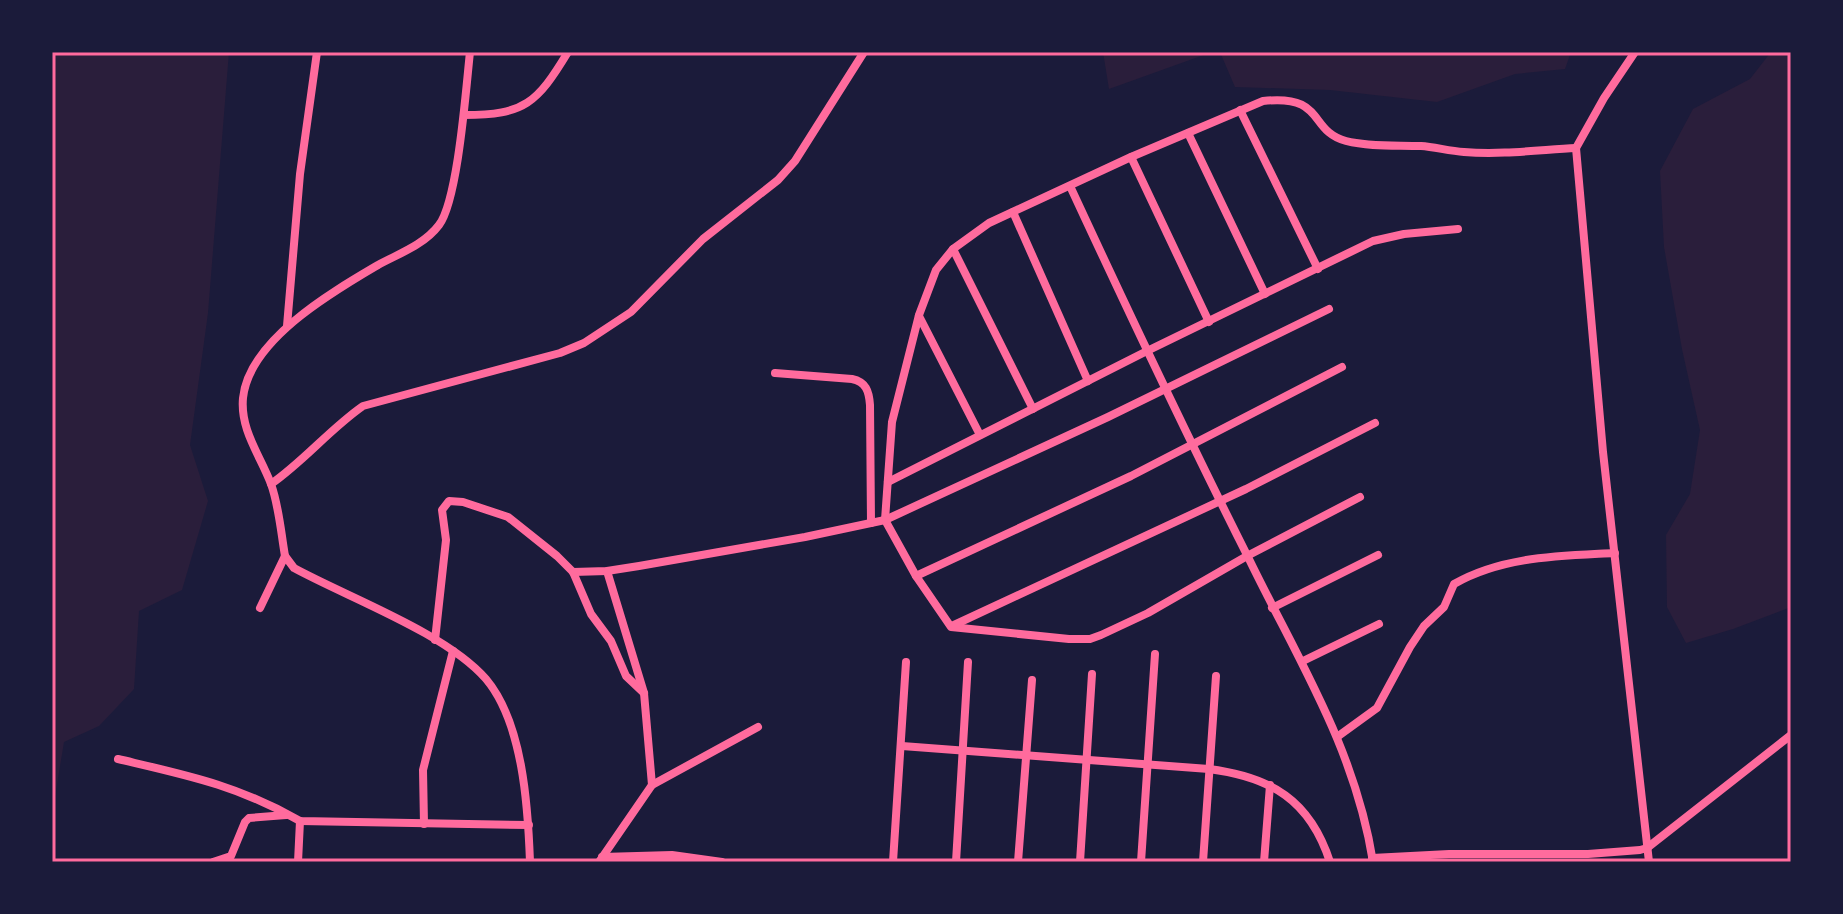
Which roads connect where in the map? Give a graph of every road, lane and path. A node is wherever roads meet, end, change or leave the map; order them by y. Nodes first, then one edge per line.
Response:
1 (317, 52) edge
2 (470, 52) edge
3 (568, 52) edge
4 (1635, 52) edge
5 (861, 53) edge
6 (1240, 110) junction
7 (464, 115) junction
8 (1188, 133) junction
9 (1576, 148) junction
10 (1131, 157) junction
11 (1070, 186) junction
12 (1013, 212) junction
13 (1458, 229) dead end
14 (953, 249) junction
15 (1318, 269) junction
16 (1265, 294) junction
17 (1329, 309) dead end
18 (919, 315) junction
19 (1209, 322) junction
20 (287, 326) junction
21 (1147, 351) junction
22 (1342, 367) dead end
23 (775, 373) dead end
24 (1088, 381) junction
25 (1167, 388) junction
26 (1033, 409) junction
27 (1375, 423) dead end
28 (980, 435) junction
29 (1194, 445) junction
30 (888, 482) junction
31 (271, 484) junction
32 (1360, 497) dead end
33 (1221, 500) junction
34 (885, 520) junction
35 (871, 523) junction
36 (1615, 553) junction
37 (1378, 555) dead end
38 (285, 556) junction
39 (1247, 556) junction
40 (607, 571) junction
41 (573, 572) junction
42 (916, 576) junction
43 (260, 608) dead end
44 (1272, 608) junction
45 (1379, 624) dead end
46 (951, 627) junction
47 (435, 640) junction
48 (453, 651) junction
49 (1155, 654) dead end
50 (1303, 661) junction
51 (906, 662) dead end
52 (968, 662) dead end
53 (1092, 674) dead end
54 (1216, 676) dead end
55 (1032, 680) dead end
56 (644, 693) junction
57 (758, 727) dead end
58 (1791, 735) edge
59 (1337, 737) junction
60 (902, 746) junction
61 (963, 750) junction
62 (1026, 754) junction
63 (118, 759) dead end
64 (1085, 759) junction
65 (1149, 764) junction
66 (1209, 769) junction
67 (652, 785) junction
68 (1270, 785) junction
69 (288, 815) junction
70 (300, 821) junction
71 (424, 824) junction
72 (529, 825) junction
73 (1647, 848) junction
74 (1450, 858) edge
75 (1527, 858) edge
76 (600, 860) edge
77 (1372, 860) edge
78 (213, 862) edge
79 (298, 862) edge
80 (530, 862) edge
81 (722, 862) edge
82 (893, 862) edge
83 (956, 862) edge
84 (1018, 862) edge
85 (1080, 862) edge
86 (1141, 862) edge
87 (1203, 862) edge
88 (1264, 862) edge
89 (1330, 862) edge
90 (1649, 862) edge

1 - 20 street
2 - 7 street
3 - 7 street
4 - 9 street
5 - 31 street
6 - 8 street
6 - 9 street
6 - 15 street
7 - 20 street
8 - 10 street
8 - 16 street
9 - 36 street
10 - 11 street
10 - 19 street
11 - 12 street
11 - 21 street
12 - 14 street
12 - 24 street
13 - 15 street
14 - 18 street
14 - 26 street
15 - 16 street
16 - 19 street
17 - 25 street
18 - 28 street
18 - 30 street
19 - 21 street
20 - 31 street
21 - 24 street
21 - 25 street
22 - 29 street
23 - 35 street
24 - 26 street
25 - 29 street
25 - 34 street
26 - 28 street
27 - 33 street
28 - 30 street
29 - 33 street
29 - 42 street
30 - 34 street
31 - 38 street
32 - 39 street
33 - 39 street
33 - 46 street
34 - 35 street
34 - 42 street
35 - 40 street
36 - 59 street
36 - 73 street
37 - 44 street
38 - 43 street
38 - 47 street
39 - 44 street
39 - 46 street
40 - 41 street
40 - 56 street
41 - 47 street
41 - 56 street
42 - 46 street
44 - 50 street
45 - 50 street
47 - 48 street
48 - 71 street
48 - 72 street
49 - 65 street
50 - 59 street
51 - 60 street
52 - 61 street
53 - 64 street
54 - 66 street
55 - 62 street
56 - 67 street
57 - 67 street
58 - 73 street
59 - 77 street
60 - 61 street
60 - 82 street
61 - 62 street
61 - 83 street
62 - 64 street
62 - 84 street
63 - 69 street
64 - 65 street
64 - 85 street
65 - 66 street
65 - 86 street
66 - 68 street
66 - 87 street
67 - 76 street
68 - 88 street
68 - 89 street
69 - 70 street
69 - 78 street
70 - 71 street
70 - 79 street
71 - 72 street
72 - 80 street
73 - 75 street
73 - 90 street
74 - 75 street
74 - 77 street
76 - 81 street

